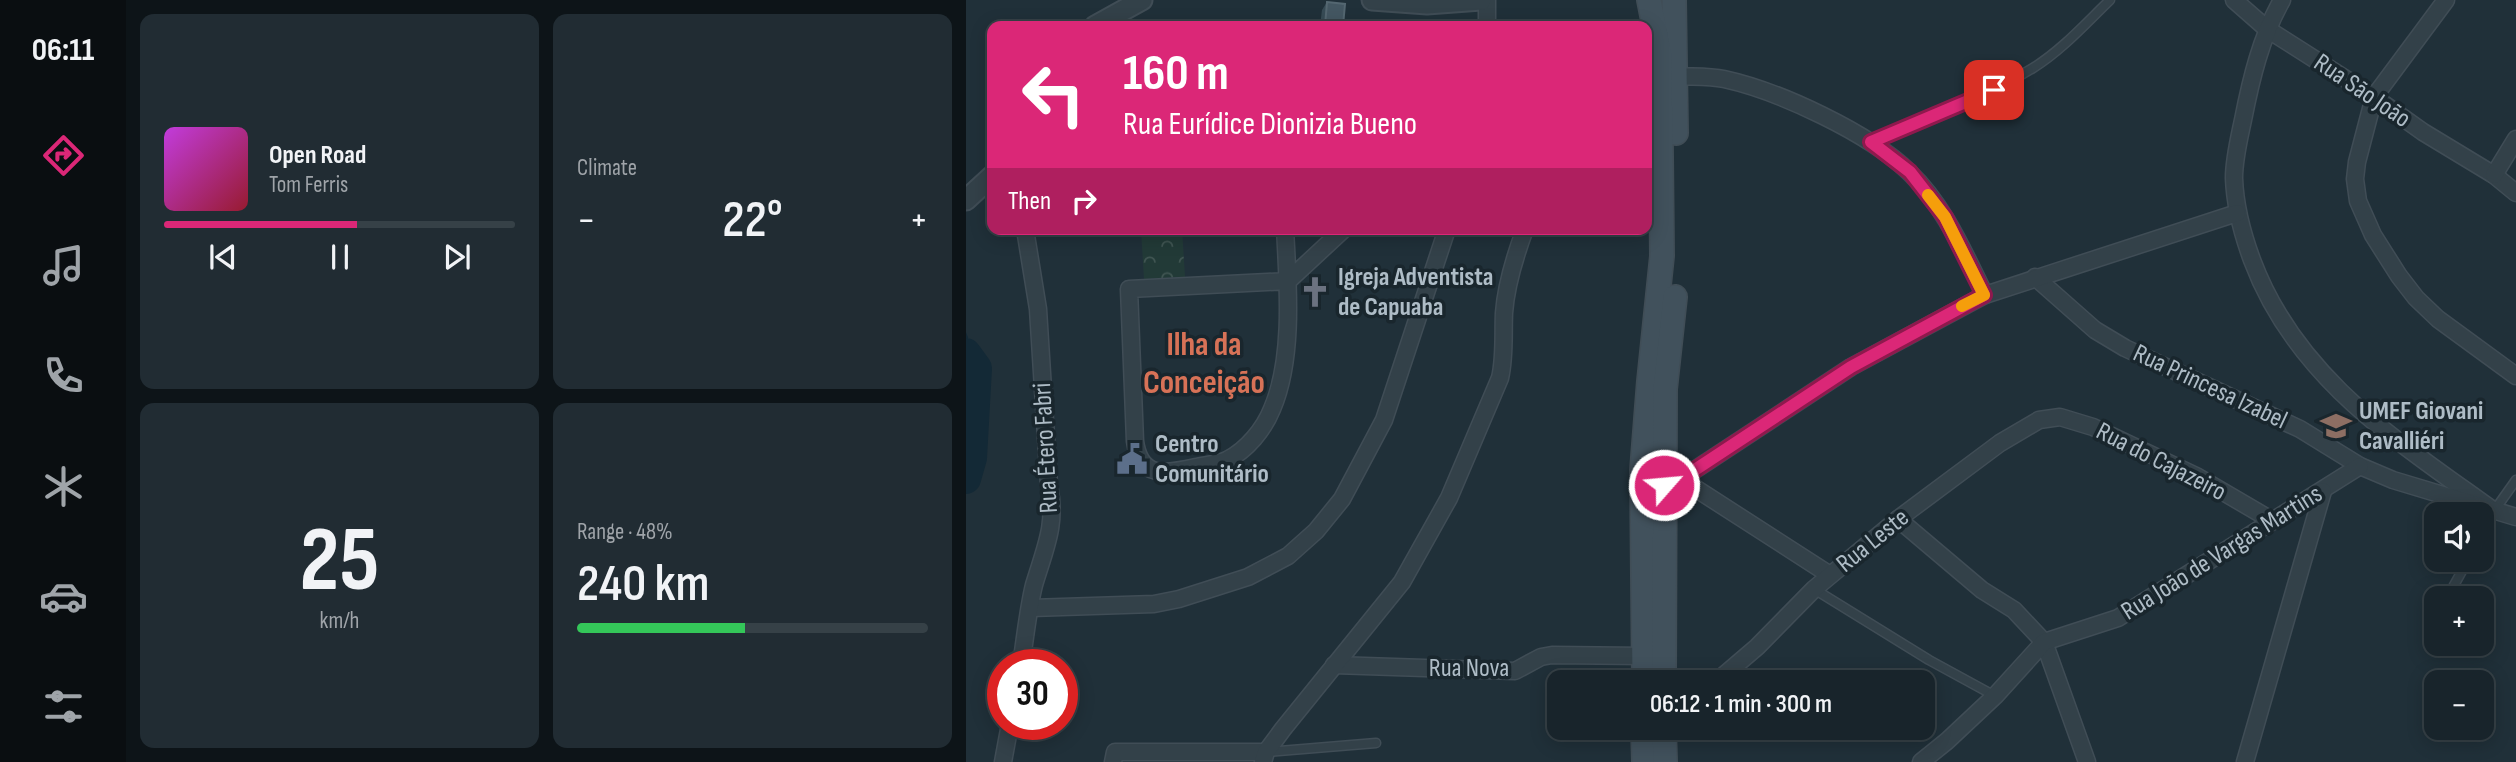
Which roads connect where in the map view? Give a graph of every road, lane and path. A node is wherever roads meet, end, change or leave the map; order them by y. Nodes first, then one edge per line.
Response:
1 (1142, 0) edge
2 (1372, 0) edge
3 (1481, 0) edge
4 (1487, 0) edge
5 (1648, 0) edge
6 (1674, 0) edge
7 (2110, 0) edge
8 (2234, 0) edge
9 (2282, 0) edge
10 (2446, 0) edge
11 (1105, 21) edge
12 (1487, 21) edge
13 (2267, 29) junction
14 (1661, 81) edge
15 (2374, 97) junction
16 (2516, 139) edge
17 (1871, 142) junction
18 (987, 181) edge
19 (2509, 184) edge
20 (966, 200) edge
21 (2237, 214) junction
22 (1026, 235) edge
23 (1285, 235) edge
24 (1338, 235) edge
25 (1445, 235) edge
26 (1523, 235) edge
27 (2035, 277) junction
28 (1288, 281) junction
29 (1984, 295) junction
30 (2516, 376) edge
31 (2045, 419) joint
32 (2360, 466) junction
33 (2516, 480) edge
34 (1672, 482) junction
35 (2323, 491) junction
36 (2465, 502) edge
37 (2482, 502) edge
38 (2494, 511) joint
39 (2516, 517) edge
40 (1898, 519) junction
41 (2273, 521) junction
42 (1830, 575) junction
43 (1814, 589) junction
44 (1031, 608) junction
45 (2044, 642) junction
46 (1024, 649) edge
47 (1644, 656) junction
48 (1334, 665) junction
49 (1644, 670) edge
50 (1664, 670) edge
51 (1730, 670) edge
52 (1995, 696) junction
53 (1007, 740) edge
54 (1643, 740) edge
55 (1664, 740) edge
56 (1376, 743) dead end
57 (1264, 757) edge
58 (1003, 762) edge
59 (1113, 762) edge
60 (1644, 762) edge
61 (1665, 762) edge
62 (1920, 762) edge
63 (2087, 762) edge
64 (2245, 762) edge

1 - 11 street
2 - 3 street
4 - 12 street
5 - 14 main road
6 - 14 main road
7 - 17 lane
8 - 13 street, Rua São João
9 - 13 street
10 - 15 street
13 - 15 street, Rua São João
13 - 21 street
14 - 17 street
14 - 34 main road
14 - 47 main road
15 - 19 street, Rua São João
15 - 30 street
16 - 19 street
17 - 29 street
18 - 20 street
21 - 27 street
21 - 37 street
22 - 44 street, Rua Étero Fabri
23 - 28 street
24 - 28 street
25 - 44 street
26 - 48 street
27 - 29 street
27 - 32 street, Rua Princesa Izabel
28 - 28 street
29 - 34 street
31 - 40 street, Rua Leste
31 - 41 street, Rua do Cajazeiro
32 - 35 street, Rua João de Vargas Martins
32 - 36 street, Rua Princesa Izabel
33 - 38 lane
34 - 42 street
34 - 50 main road
35 - 41 street, Rua João de Vargas Martins
35 - 64 street
38 - 39 street, Rua Princesa Izabel
40 - 42 street, Rua Leste
40 - 45 street
41 - 45 street, Rua João de Vargas Martins
42 - 43 street, Rua Leste
43 - 51 street, Rua Leste
43 - 52 lane
44 - 46 street, Rua Étero Fabri
45 - 52 street, Rua João de Vargas Martins
45 - 63 street
47 - 48 street, Rua Nova
47 - 49 main road
48 - 57 street
52 - 62 street, Rua João de Vargas Martins
53 - 58 street
54 - 60 main road
55 - 61 main road
56 - 57 lane
57 - 59 street

